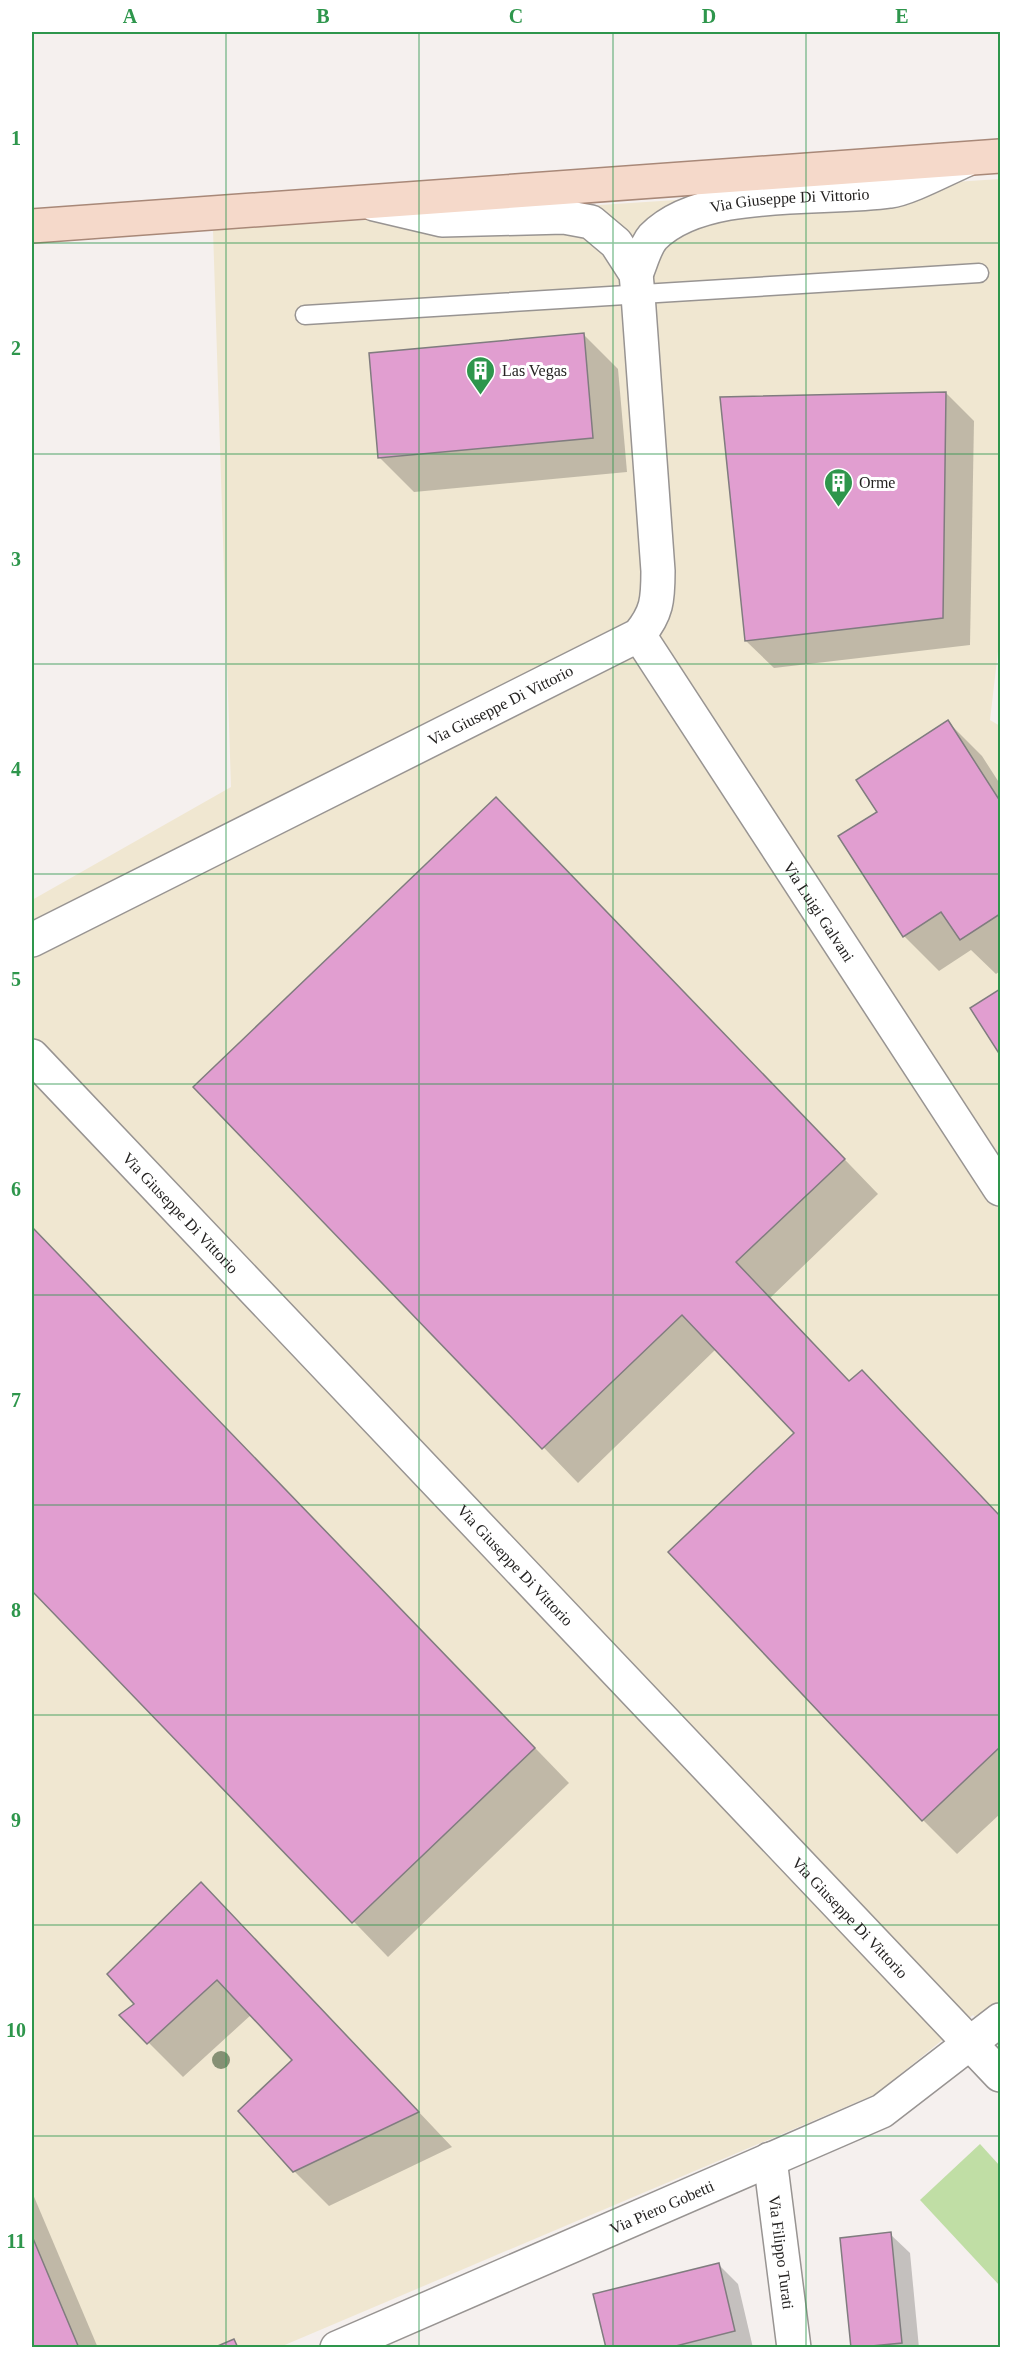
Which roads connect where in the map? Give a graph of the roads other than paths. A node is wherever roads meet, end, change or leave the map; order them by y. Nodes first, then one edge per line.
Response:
1 (985, 157) edge
2 (366, 203) junction
3 (32, 226) edge
4 (979, 273) dead end
5 (637, 284) junction
6 (305, 315) dead end
7 (639, 635) junction
8 (32, 940) edge
9 (32, 1056) edge
10 (1000, 1189) edge
11 (1000, 2020) edge
12 (972, 2044) junction
13 (1000, 2075) edge
14 (770, 2158) junction
15 (337, 2348) edge
16 (794, 2348) edge

1 - 2 main road
1 - 5 street, Via Giuseppe Di Vittorio
2 - 3 main road
2 - 5 street, Via Giuseppe Di Vittorio
4 - 5 lane
5 - 6 lane
5 - 7 street, Via Giuseppe Di Vittorio
7 - 8 street, Via Giuseppe Di Vittorio
7 - 10 street, Via Luigi Galvani
9 - 12 street, Via Giuseppe Di Vittorio
11 - 12 street
12 - 13 street, Via Giuseppe Di Vittorio
12 - 14 street, Via Piero Gobetti
14 - 15 street, Via Piero Gobetti
14 - 16 street, Via Filippo Turati

